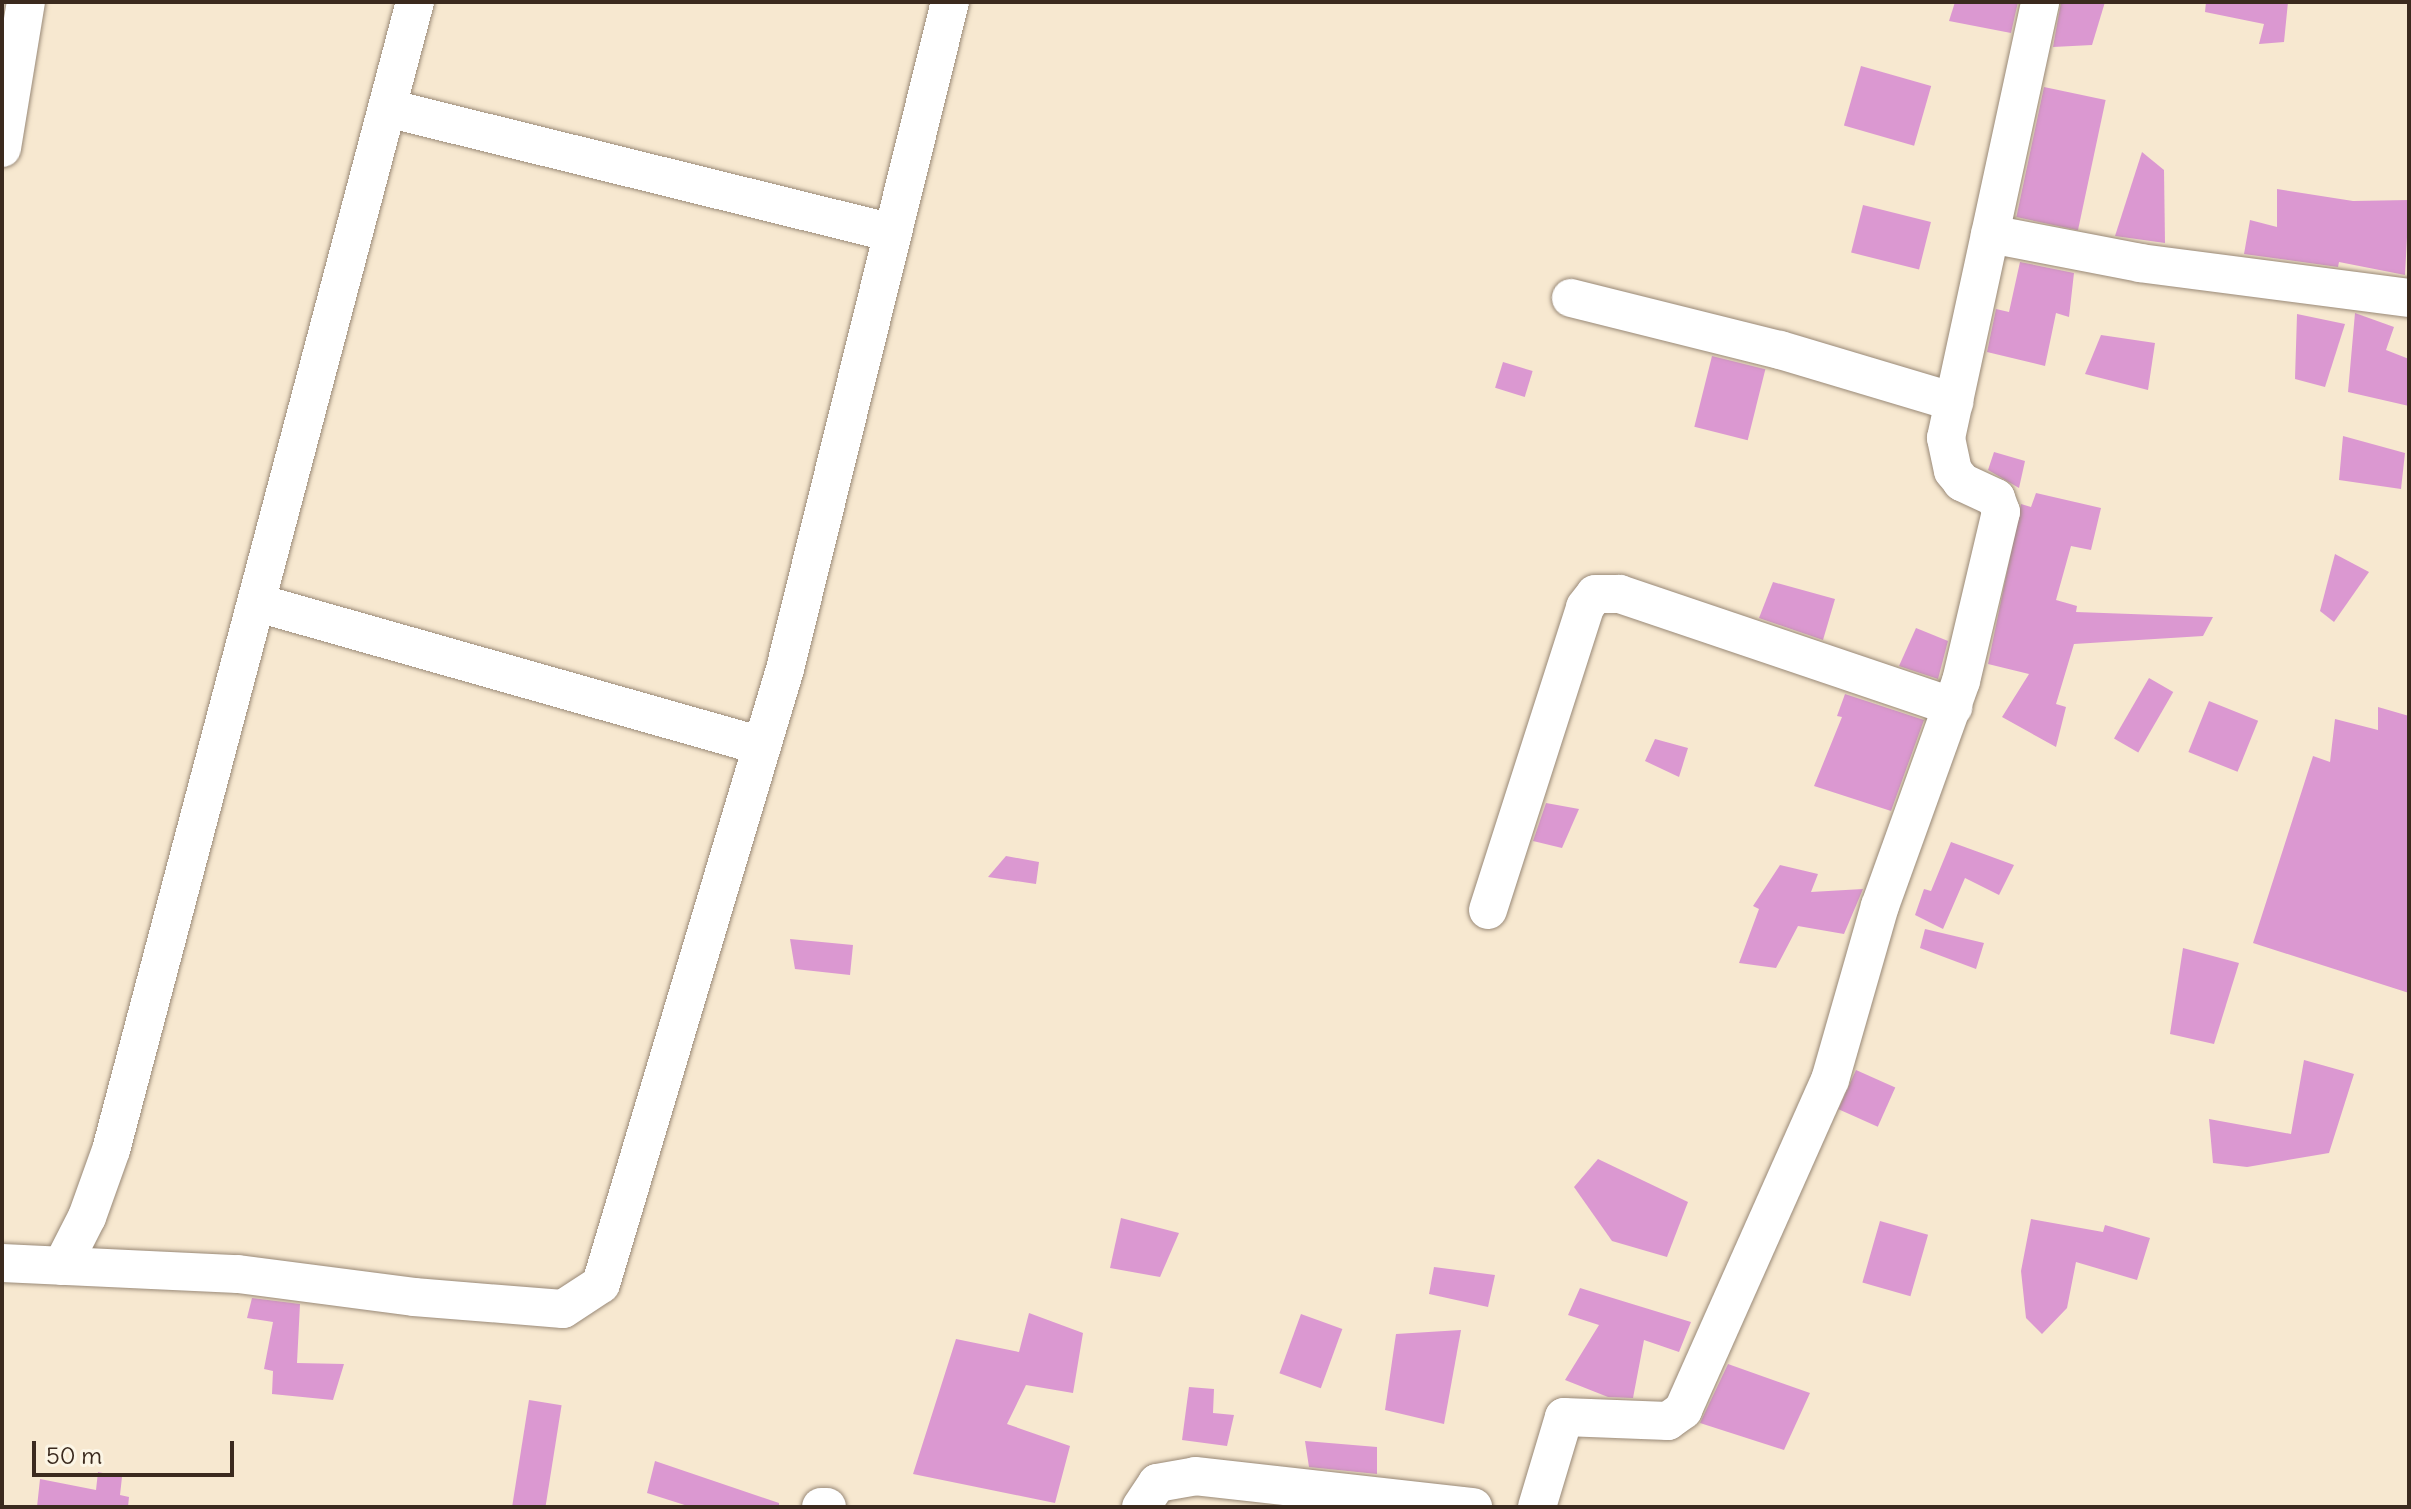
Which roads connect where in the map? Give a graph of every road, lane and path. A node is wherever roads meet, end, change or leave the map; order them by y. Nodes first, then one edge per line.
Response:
1 (26, 2) edge
2 (415, 2) edge
3 (950, 2) edge
4 (2040, 2) edge
5 (387, 108) junction
6 (2, 148) edge
7 (893, 233) junction
8 (1990, 234) junction
9 (1571, 298) dead end
10 (2409, 298) edge
11 (1954, 402) junction
12 (258, 603) junction
13 (1953, 707) junction
14 (762, 746) junction
15 (1488, 910) dead end
16 (2, 1263) edge
17 (62, 1266) junction
18 (821, 1507) edge
19 (827, 1507) edge
20 (1141, 1507) edge
21 (1473, 1507) edge
22 (1537, 1507) edge

1 - 6 street
2 - 5 street
3 - 7 street
4 - 8 street
5 - 7 street
5 - 12 street
7 - 14 street
8 - 10 street
8 - 11 street
9 - 11 street
11 - 13 street
12 - 14 street
12 - 17 street
13 - 15 street
13 - 22 street
14 - 17 street
16 - 17 street
18 - 19 street
20 - 21 street

